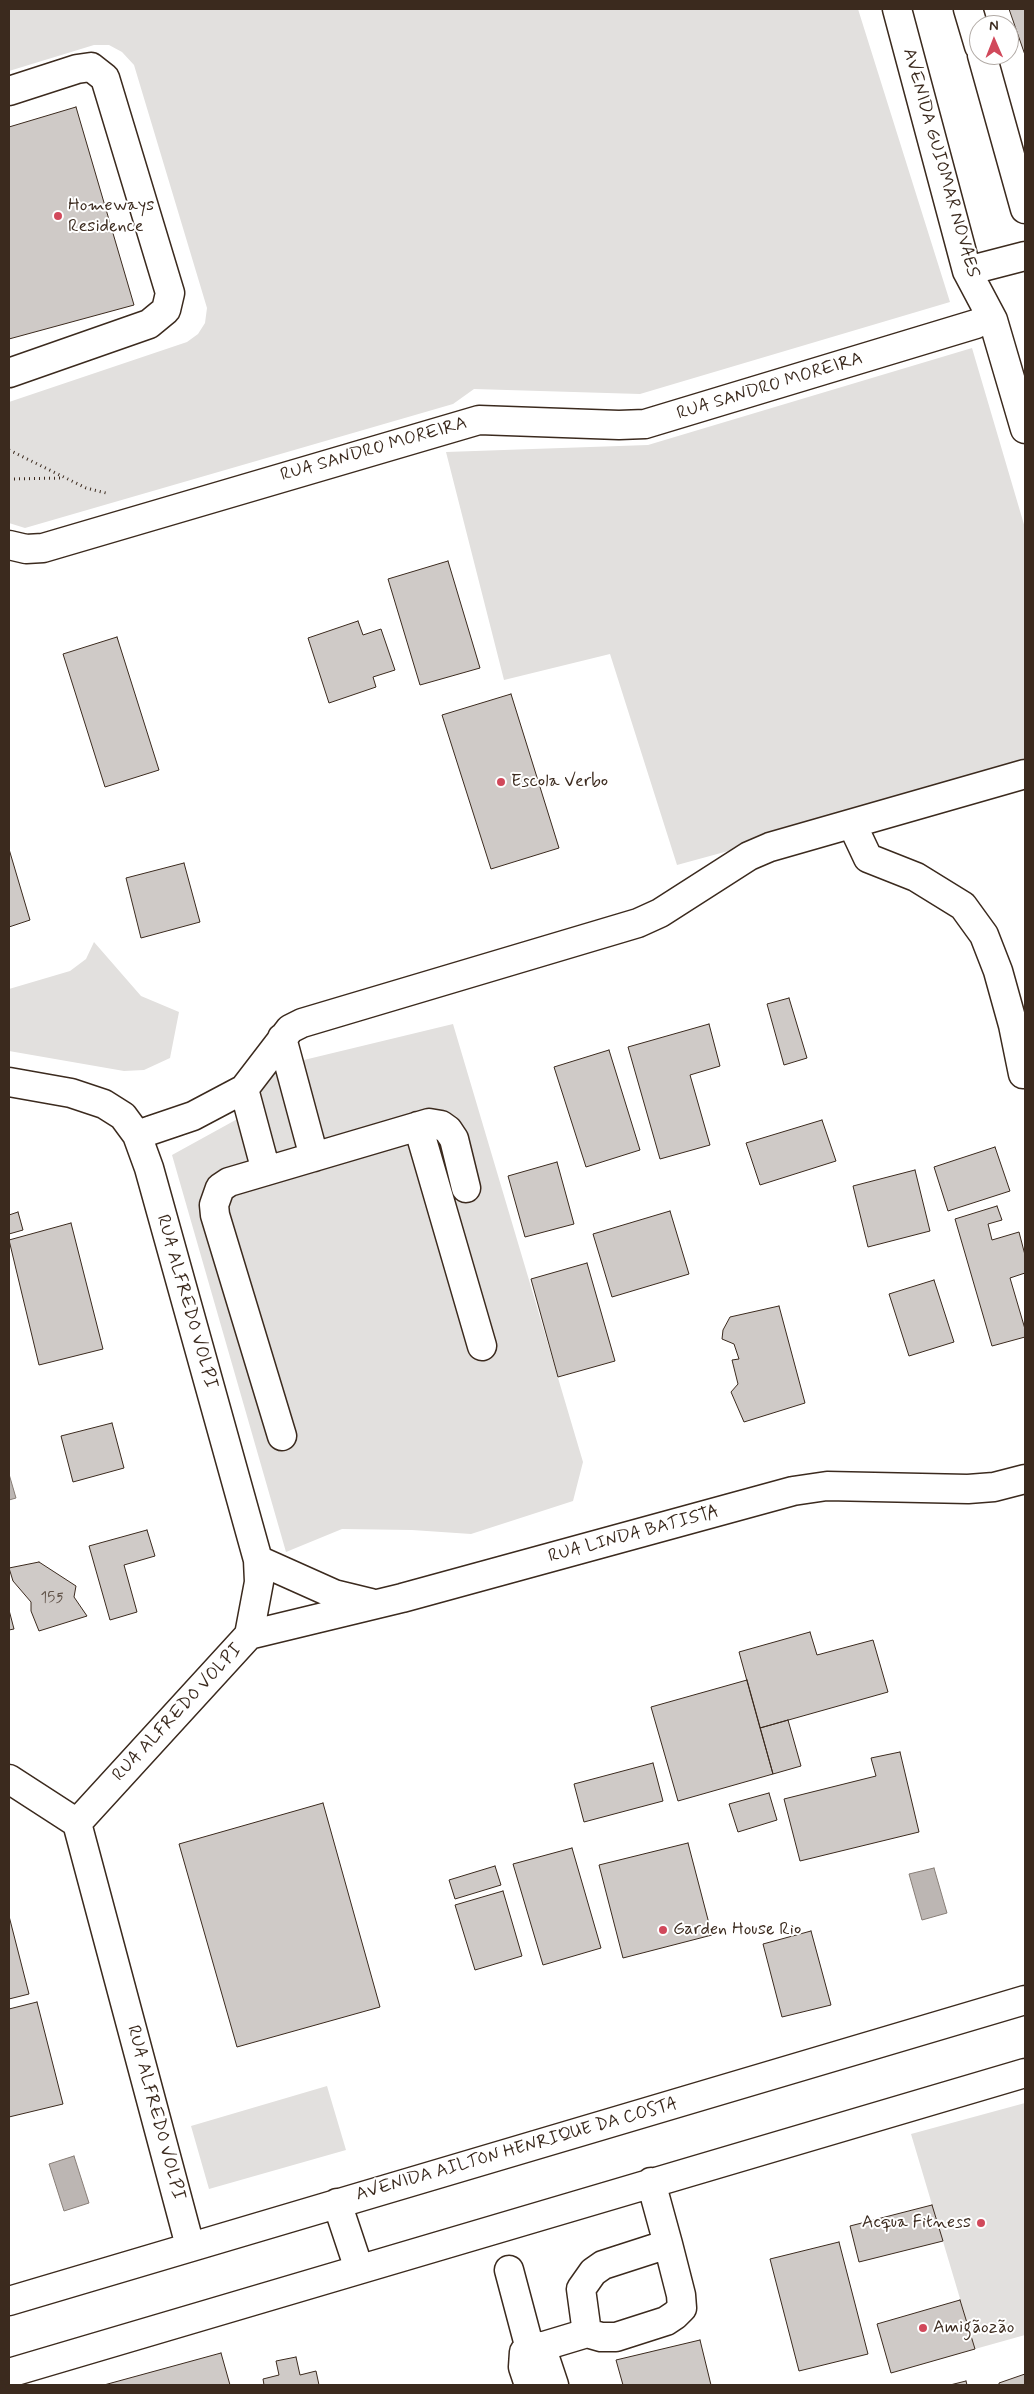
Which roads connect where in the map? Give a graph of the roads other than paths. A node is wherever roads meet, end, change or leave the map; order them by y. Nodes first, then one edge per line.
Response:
1 (897, 9) edge
2 (985, 65) edge
3 (9, 91) edge
4 (1025, 209) edge
5 (1025, 256) edge
6 (967, 271) junction
7 (976, 324) dead end
8 (9, 373) edge
9 (1025, 429) edge
10 (9, 546) edge
11 (1025, 774) edge
12 (852, 824) junction
13 (282, 1038) junction
14 (1023, 1074) dead end
15 (9, 1082) edge
16 (244, 1089) junction
17 (418, 1126) junction
18 (137, 1135) junction
19 (314, 1157) junction
20 (266, 1171) junction
21 (466, 1188) dead end
22 (482, 1346) dead end
23 (282, 1436) dead end
24 (1025, 1479) edge
25 (258, 1560) junction
26 (378, 1604) junction
27 (249, 1635) junction
28 (9, 1779) edge
29 (77, 1823) junction
30 (1025, 2000) edge
31 (1025, 2073) edge
32 (651, 2182) junction
33 (337, 2203) junction
34 (668, 2244) junction
35 (190, 2246) junction
36 (359, 2269) junction
37 (509, 2270) dead end
38 (9, 2301) edge
39 (587, 2333) junction
40 (536, 2347) junction
41 (9, 2373) edge
42 (529, 2385) edge
43 (554, 2385) edge

1 - 6 street, AVENIDA GUIOMAR NOVAES
2 - 4 street
3 - 8 street
5 - 6 street
6 - 9 street, AVENIDA GUIOMAR NOVAES
7 - 10 street, RUA SANDRO MOREIRA
11 - 12 street
12 - 13 street
12 - 14 street
13 - 16 street
13 - 19 street
15 - 18 street, RUA ALFREDO VOLPI
16 - 18 street
16 - 20 street
17 - 19 street
17 - 21 street
17 - 22 street
18 - 25 street, RUA ALFREDO VOLPI
19 - 20 street
20 - 23 street
24 - 26 street, RUA LINDA BATISTA
25 - 26 street
25 - 27 street, RUA ALFREDO VOLPI
26 - 27 street, RUA LINDA BATISTA
27 - 29 street, RUA ALFREDO VOLPI
28 - 29 street
29 - 35 street, RUA ALFREDO VOLPI
30 - 33 street, AVENIDA AILTON HENRIQUE DA COSTA
31 - 32 street
32 - 34 street
32 - 36 street
33 - 35 street, AVENIDA AILTON HENRIQUE DA COSTA
33 - 36 street
34 - 39 street
34 - 39 street
35 - 38 street, AVENIDA AILTON HENRIQUE DA COSTA
36 - 41 street
37 - 40 street
39 - 40 street
40 - 42 street
40 - 43 street

